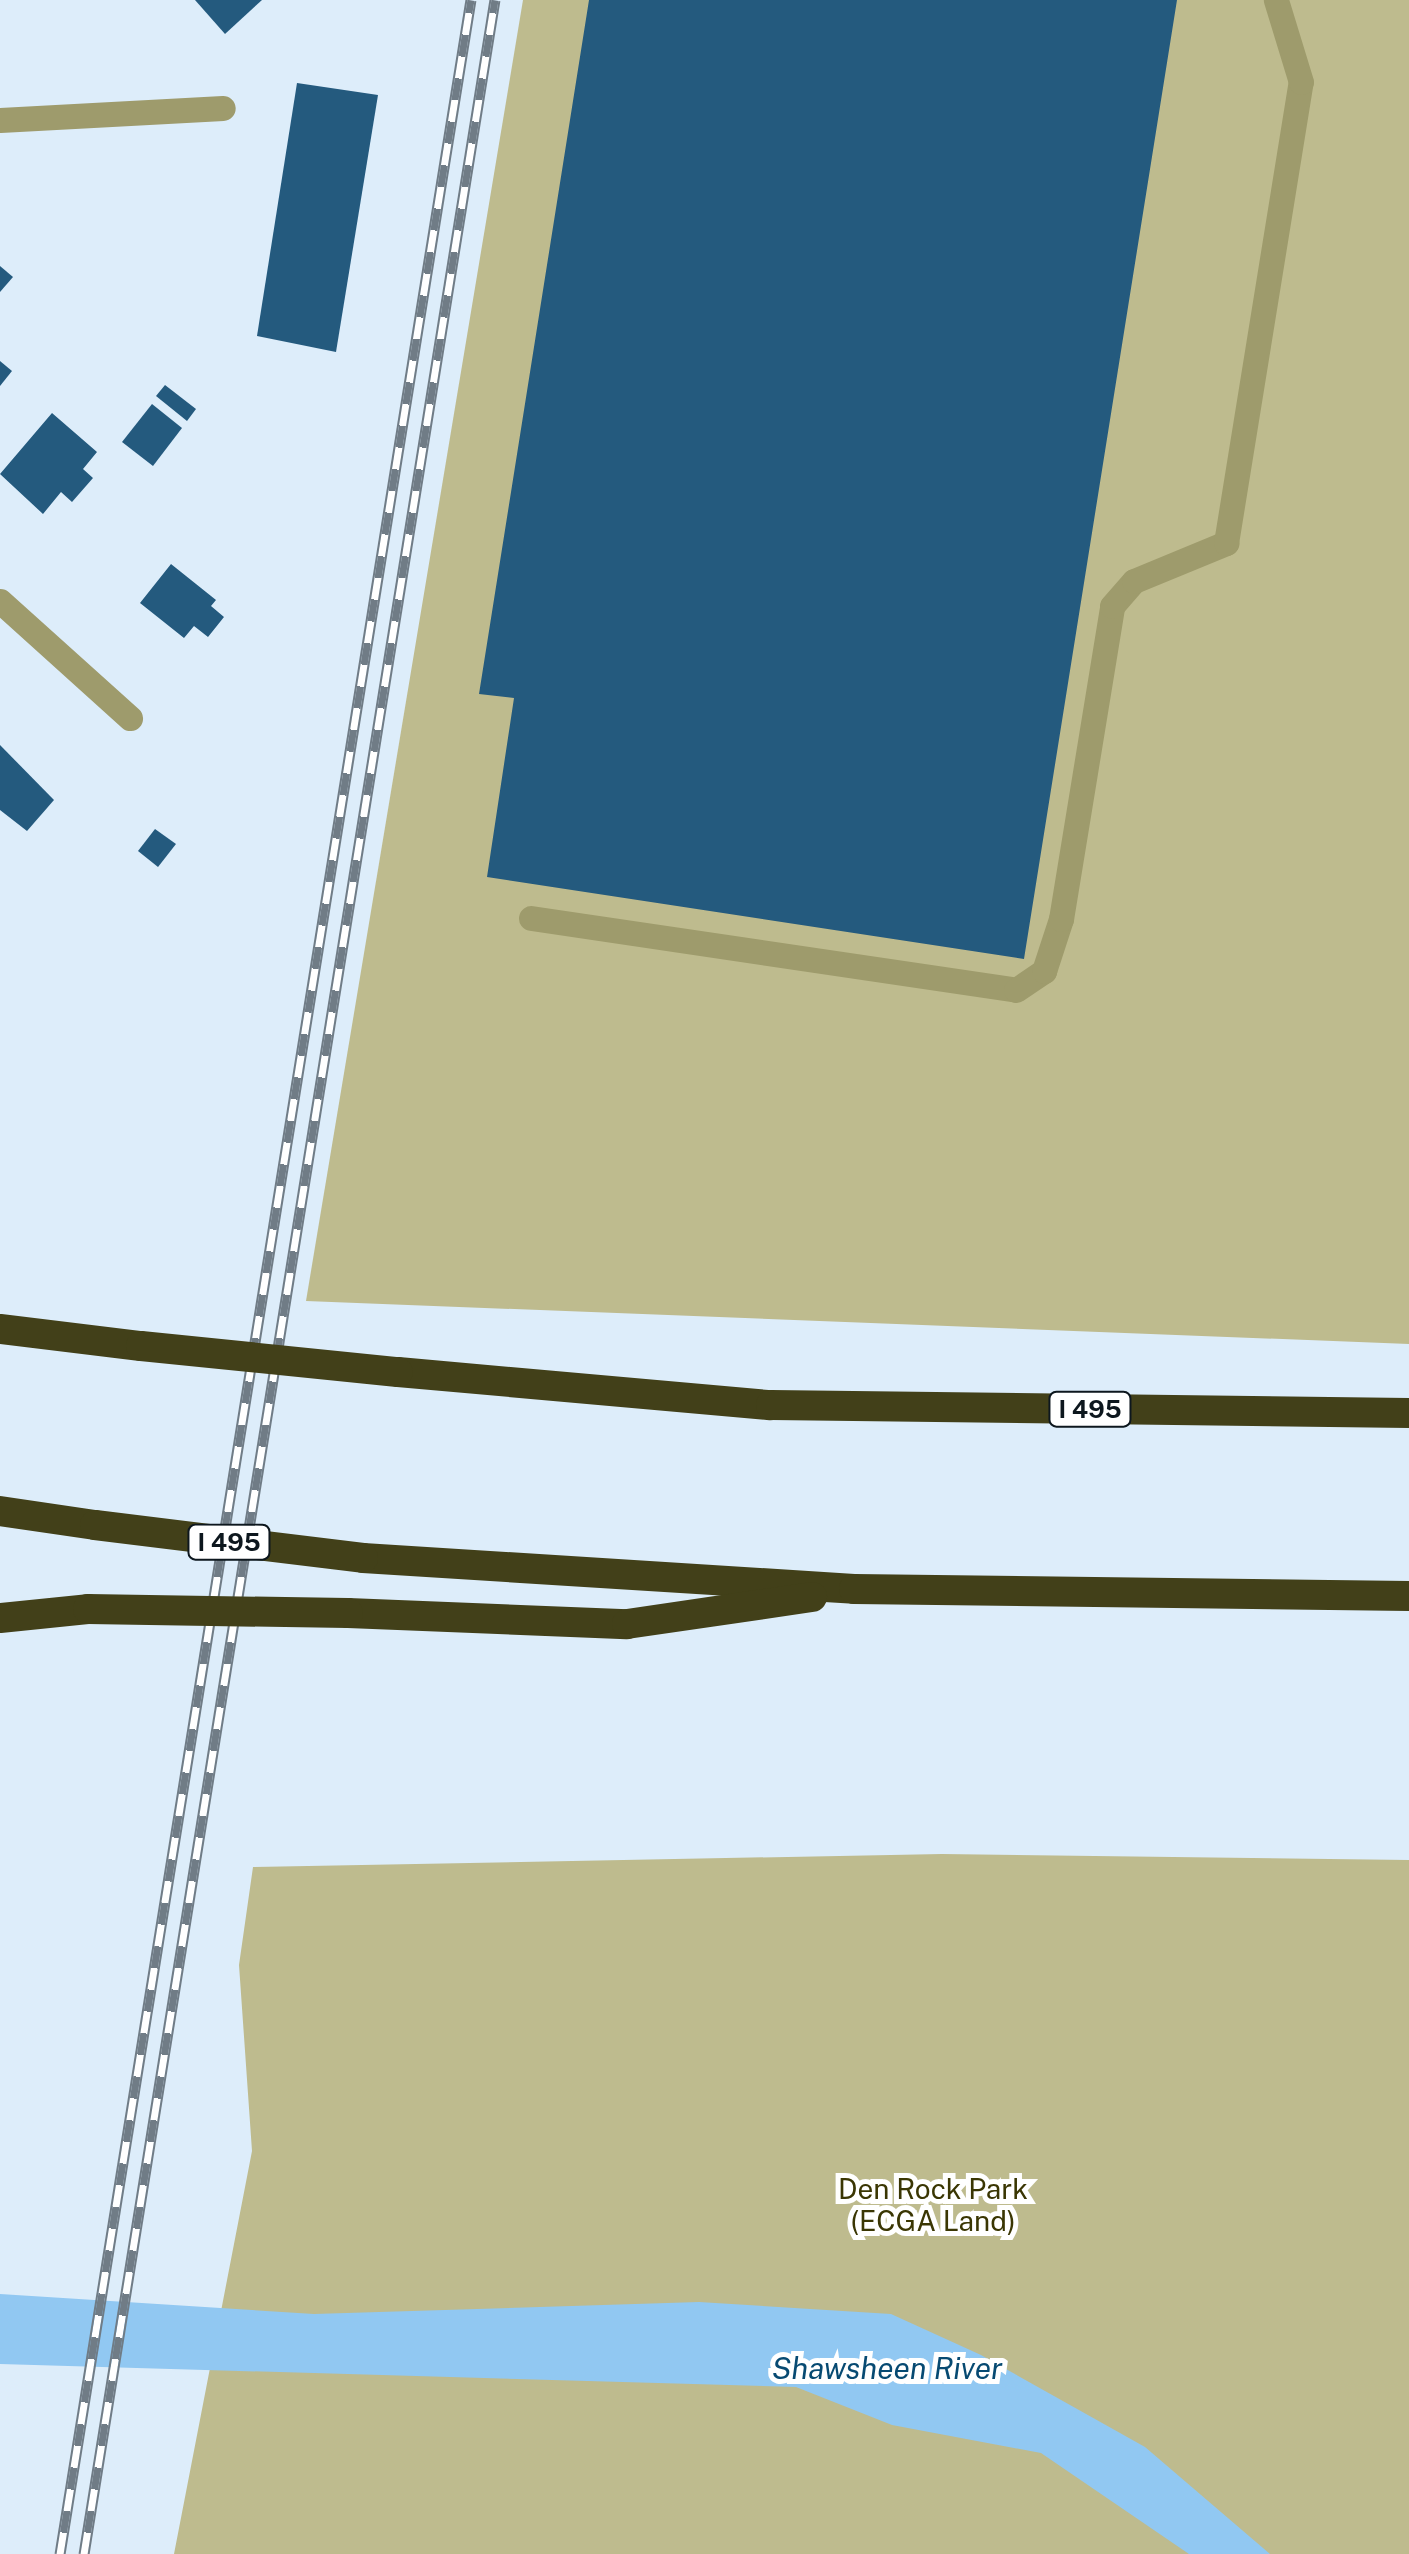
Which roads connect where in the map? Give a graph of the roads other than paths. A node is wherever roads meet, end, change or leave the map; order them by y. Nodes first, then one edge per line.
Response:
1 (1276, 0) edge
2 (223, 108) dead end
3 (0, 120) edge
4 (0, 601) edge
5 (130, 718) dead end
6 (532, 918) dead end
7 (0, 1329) edge
8 (1409, 1413) edge
9 (0, 1511) edge
10 (854, 1588) junction
11 (1409, 1596) edge
12 (0, 1618) edge

1 - 6 street
2 - 3 street
4 - 5 street
7 - 8 highway, I 495, bridge
9 - 10 highway, I 495, bridge
10 - 11 highway, I 495
10 - 12 highway, bridge

